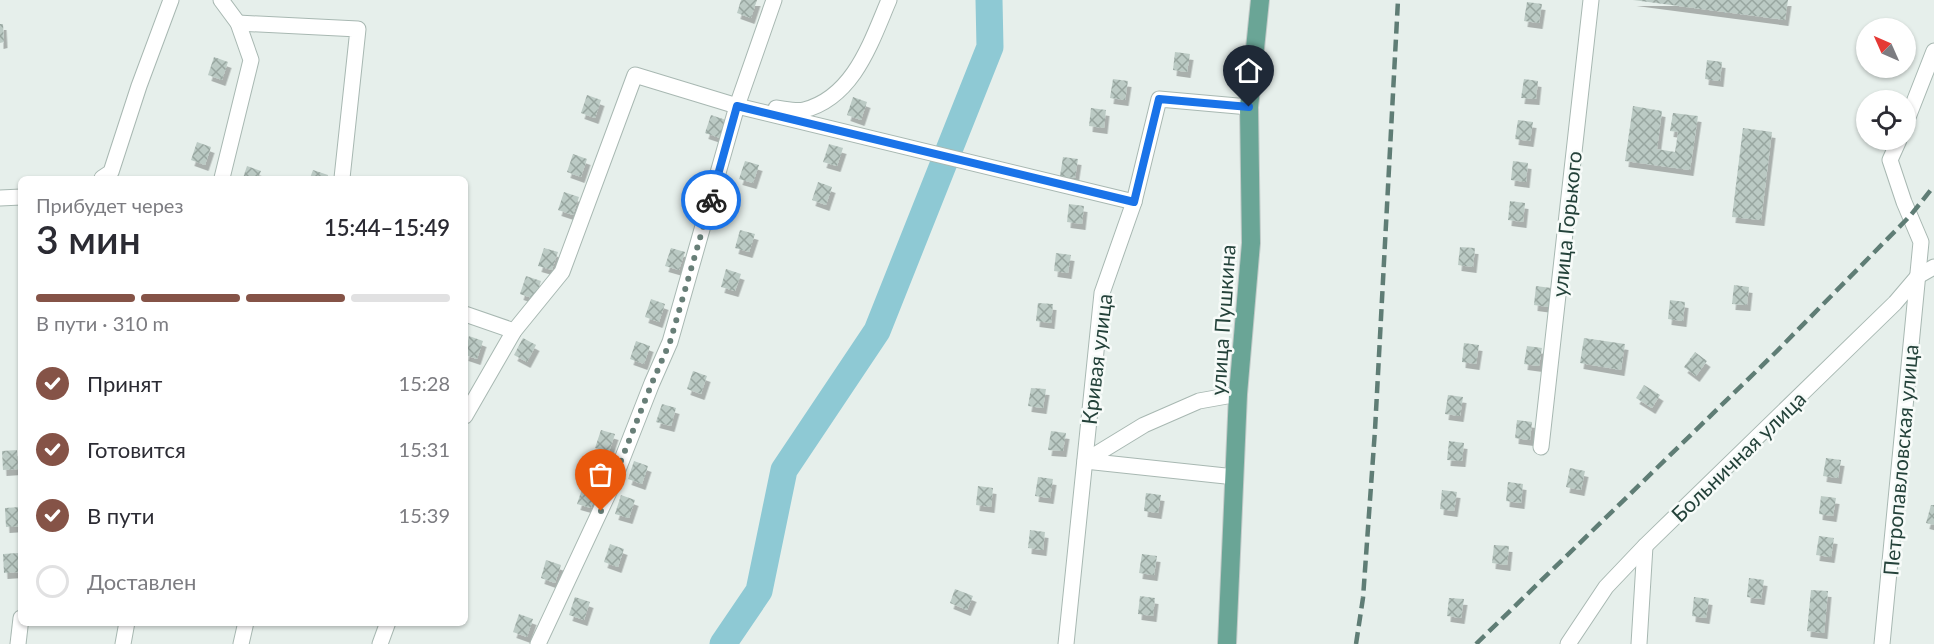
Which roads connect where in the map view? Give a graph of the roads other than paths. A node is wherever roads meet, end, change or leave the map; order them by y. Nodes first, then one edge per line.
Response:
1 (171, 0) edge
2 (221, 0) edge
3 (774, 0) edge
4 (889, 0) edge
5 (1260, 0) edge
6 (1591, 0) edge
7 (238, 23) junction
8 (1934, 51) edge
9 (1916, 96) edge
10 (737, 106) junction
11 (1249, 107) junction
12 (1894, 150) edge
13 (105, 176) edge
14 (222, 176) edge
15 (342, 176) edge
16 (18, 197) edge
17 (0, 198) edge
18 (1134, 202) junction
19 (1934, 267) edge
20 (1918, 276) junction
21 (468, 315) edge
22 (514, 331) junction
23 (1238, 394) junction
24 (468, 411) edge
25 (1541, 447) dead end
26 (1085, 461) junction
27 (1235, 477) junction
28 (1645, 546) junction
29 (20, 626) edge
30 (126, 626) edge
31 (245, 626) edge
32 (387, 626) edge
33 (18, 644) edge
34 (123, 644) edge
35 (241, 644) edge
36 (380, 644) edge
37 (538, 644) edge
38 (1066, 644) edge
39 (1227, 644) edge
40 (1568, 644) edge
41 (1639, 644) edge
42 (1882, 644) edge

1 - 13 street
2 - 7 street
3 - 10 street
4 - 10 street
5 - 11 main road, улица Пушкина
6 - 25 street, улица Горького
7 - 14 street
7 - 15 street
8 - 9 street
10 - 18 street
10 - 22 street
10 - 37 street
11 - 18 street, Кривая улица
11 - 23 main road, улица Пушкина
12 - 20 street, Петропавловская улица
16 - 17 street
18 - 26 street, Кривая улица
19 - 20 street
20 - 28 street, Больничная улица
20 - 42 street, Петропавловская улица
21 - 22 street
22 - 24 street
23 - 26 street
23 - 27 main road, улица Пушкина
26 - 27 street
26 - 38 street, Кривая улица
27 - 39 main road, улица Пушкина
28 - 40 street, Больничная улица
28 - 41 street
29 - 33 street
30 - 34 street
31 - 35 street
32 - 36 street

